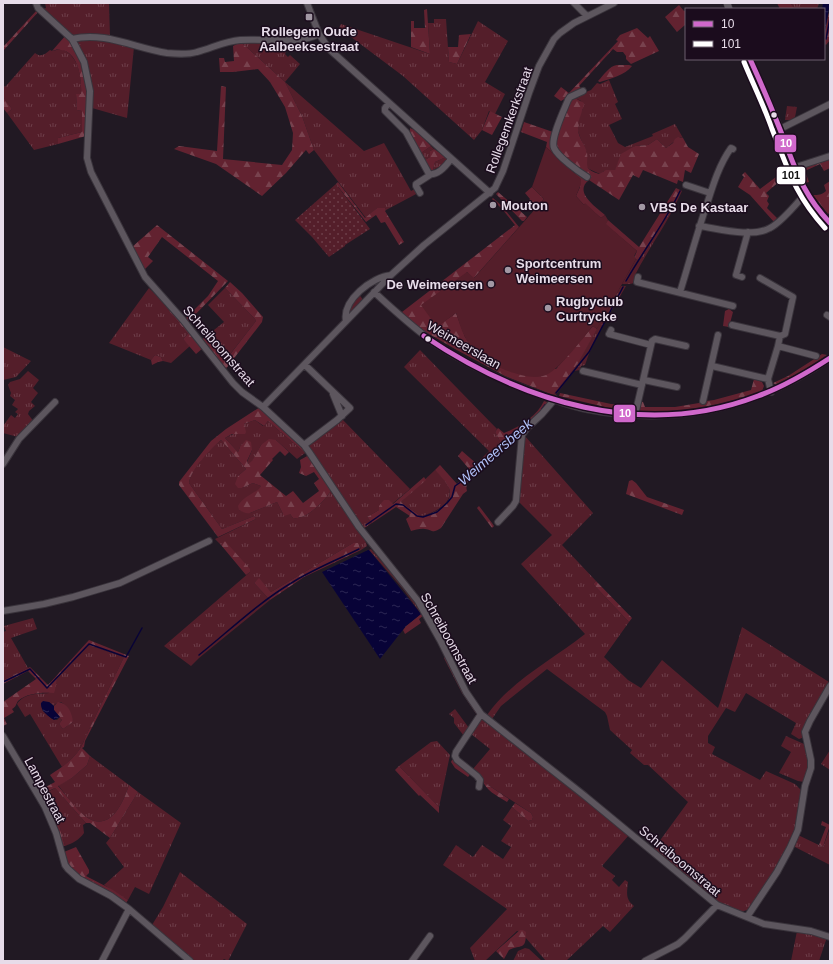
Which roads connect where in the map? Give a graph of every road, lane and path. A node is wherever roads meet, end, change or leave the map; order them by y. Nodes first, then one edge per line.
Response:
1 (36, 3) edge
2 (307, 3) edge
3 (574, 3) edge
4 (614, 3) edge
5 (587, 16) junction
6 (319, 34) junction
7 (72, 39) junction
8 (750, 60) edge
9 (583, 91) dead end
10 (389, 103) junction
11 (830, 104) edge
12 (407, 120) junction
13 (401, 126) junction
14 (780, 129) junction
15 (733, 149) dead end
16 (830, 156) edge
17 (452, 159) junction
18 (793, 168) junction
19 (430, 175) junction
20 (587, 177) dead end
21 (686, 185) dead end
22 (420, 193) dead end
23 (490, 193) junction
24 (710, 193) junction
25 (806, 193) junction
26 (830, 223) edge
27 (699, 226) junction
28 (748, 232) junction
29 (391, 275) junction
30 (638, 277) dead end
31 (742, 277) dead end
32 (760, 278) dead end
33 (374, 292) junction
34 (680, 292) junction
35 (733, 306) dead end
36 (346, 321) junction
37 (732, 325) dead end
38 (611, 330) dead end
39 (718, 335) dead end
40 (780, 336) junction
41 (651, 345) junction
42 (686, 346) dead end
43 (778, 346) junction
44 (816, 356) dead end
45 (830, 358) edge
46 (304, 365) junction
47 (712, 366) junction
48 (583, 371) dead end
49 (768, 379) junction
50 (643, 382) junction
51 (676, 387) dead end
52 (332, 391) junction
53 (771, 392) junction
54 (555, 399) junction
55 (704, 401) dead end
56 (55, 402) dead end
57 (263, 406) junction
58 (635, 415) junction
59 (342, 416) junction
60 (304, 445) junction
61 (3, 464) edge
62 (498, 522) dead end
63 (210, 541) dead end
64 (3, 611) edge
65 (830, 686) edge
66 (481, 714) junction
67 (3, 736) edge
68 (479, 787) dead end
69 (717, 905) junction
70 (129, 909) junction
71 (747, 917) junction
72 (430, 936) dead end
73 (830, 937) edge
74 (102, 961) edge
75 (190, 961) edge
76 (412, 961) edge
77 (645, 961) edge

1 - 7 street, Schreiboomstraat
2 - 6 street
3 - 5 street
4 - 5 street, Rollegemkerkstraat
5 - 23 street, Rollegemkerkstraat
6 - 7 street
6 - 10 street
7 - 57 street, Schreiboomstraat
8 - 14 street
9 - 20 street
10 - 12 street
10 - 13 street
11 - 14 street
12 - 13 street
12 - 17 street
13 - 19 street
14 - 18 street
15 - 24 street
16 - 18 street
17 - 19 street
17 - 23 street
18 - 25 street
19 - 22 street
21 - 24 street
23 - 29 street, Rollegemkerkstraat
24 - 27 street
25 - 26 street
25 - 28 street
27 - 28 street
27 - 34 street
28 - 31 street
29 - 33 street, Rollegemkerkstraat
29 - 36 street, Rollegemkerkstraat
30 - 34 street
32 - 40 street
33 - 36 street, Rollegemkerkstraat
33 - 54 street, Weimeerslaan
34 - 35 street
36 - 46 street, Rollegemkerkstraat
37 - 40 street
38 - 41 street
39 - 47 street
40 - 43 street
41 - 42 street
41 - 50 street
43 - 44 street
43 - 49 street
45 - 53 street, Weimeerslaan
46 - 52 street
46 - 57 street, Rollegemkerkstraat
47 - 49 street
47 - 55 street
48 - 50 street
49 - 53 street
50 - 51 street
50 - 58 street
52 - 59 street
52 - 59 street
53 - 58 street, Weimeerslaan
54 - 58 street, Weimeerslaan
54 - 62 street
56 - 61 street
57 - 60 street, Schreiboomstraat
59 - 60 street
60 - 66 street, Schreiboomstraat
63 - 64 street
65 - 71 street
66 - 68 street
66 - 69 street, Schreiboomstraat
67 - 70 street, Lampestraat
69 - 71 street, Schreiboomstraat
69 - 77 street
70 - 74 street
70 - 75 street, Lampestraat
71 - 73 street, Schreiboomstraat
72 - 76 street

